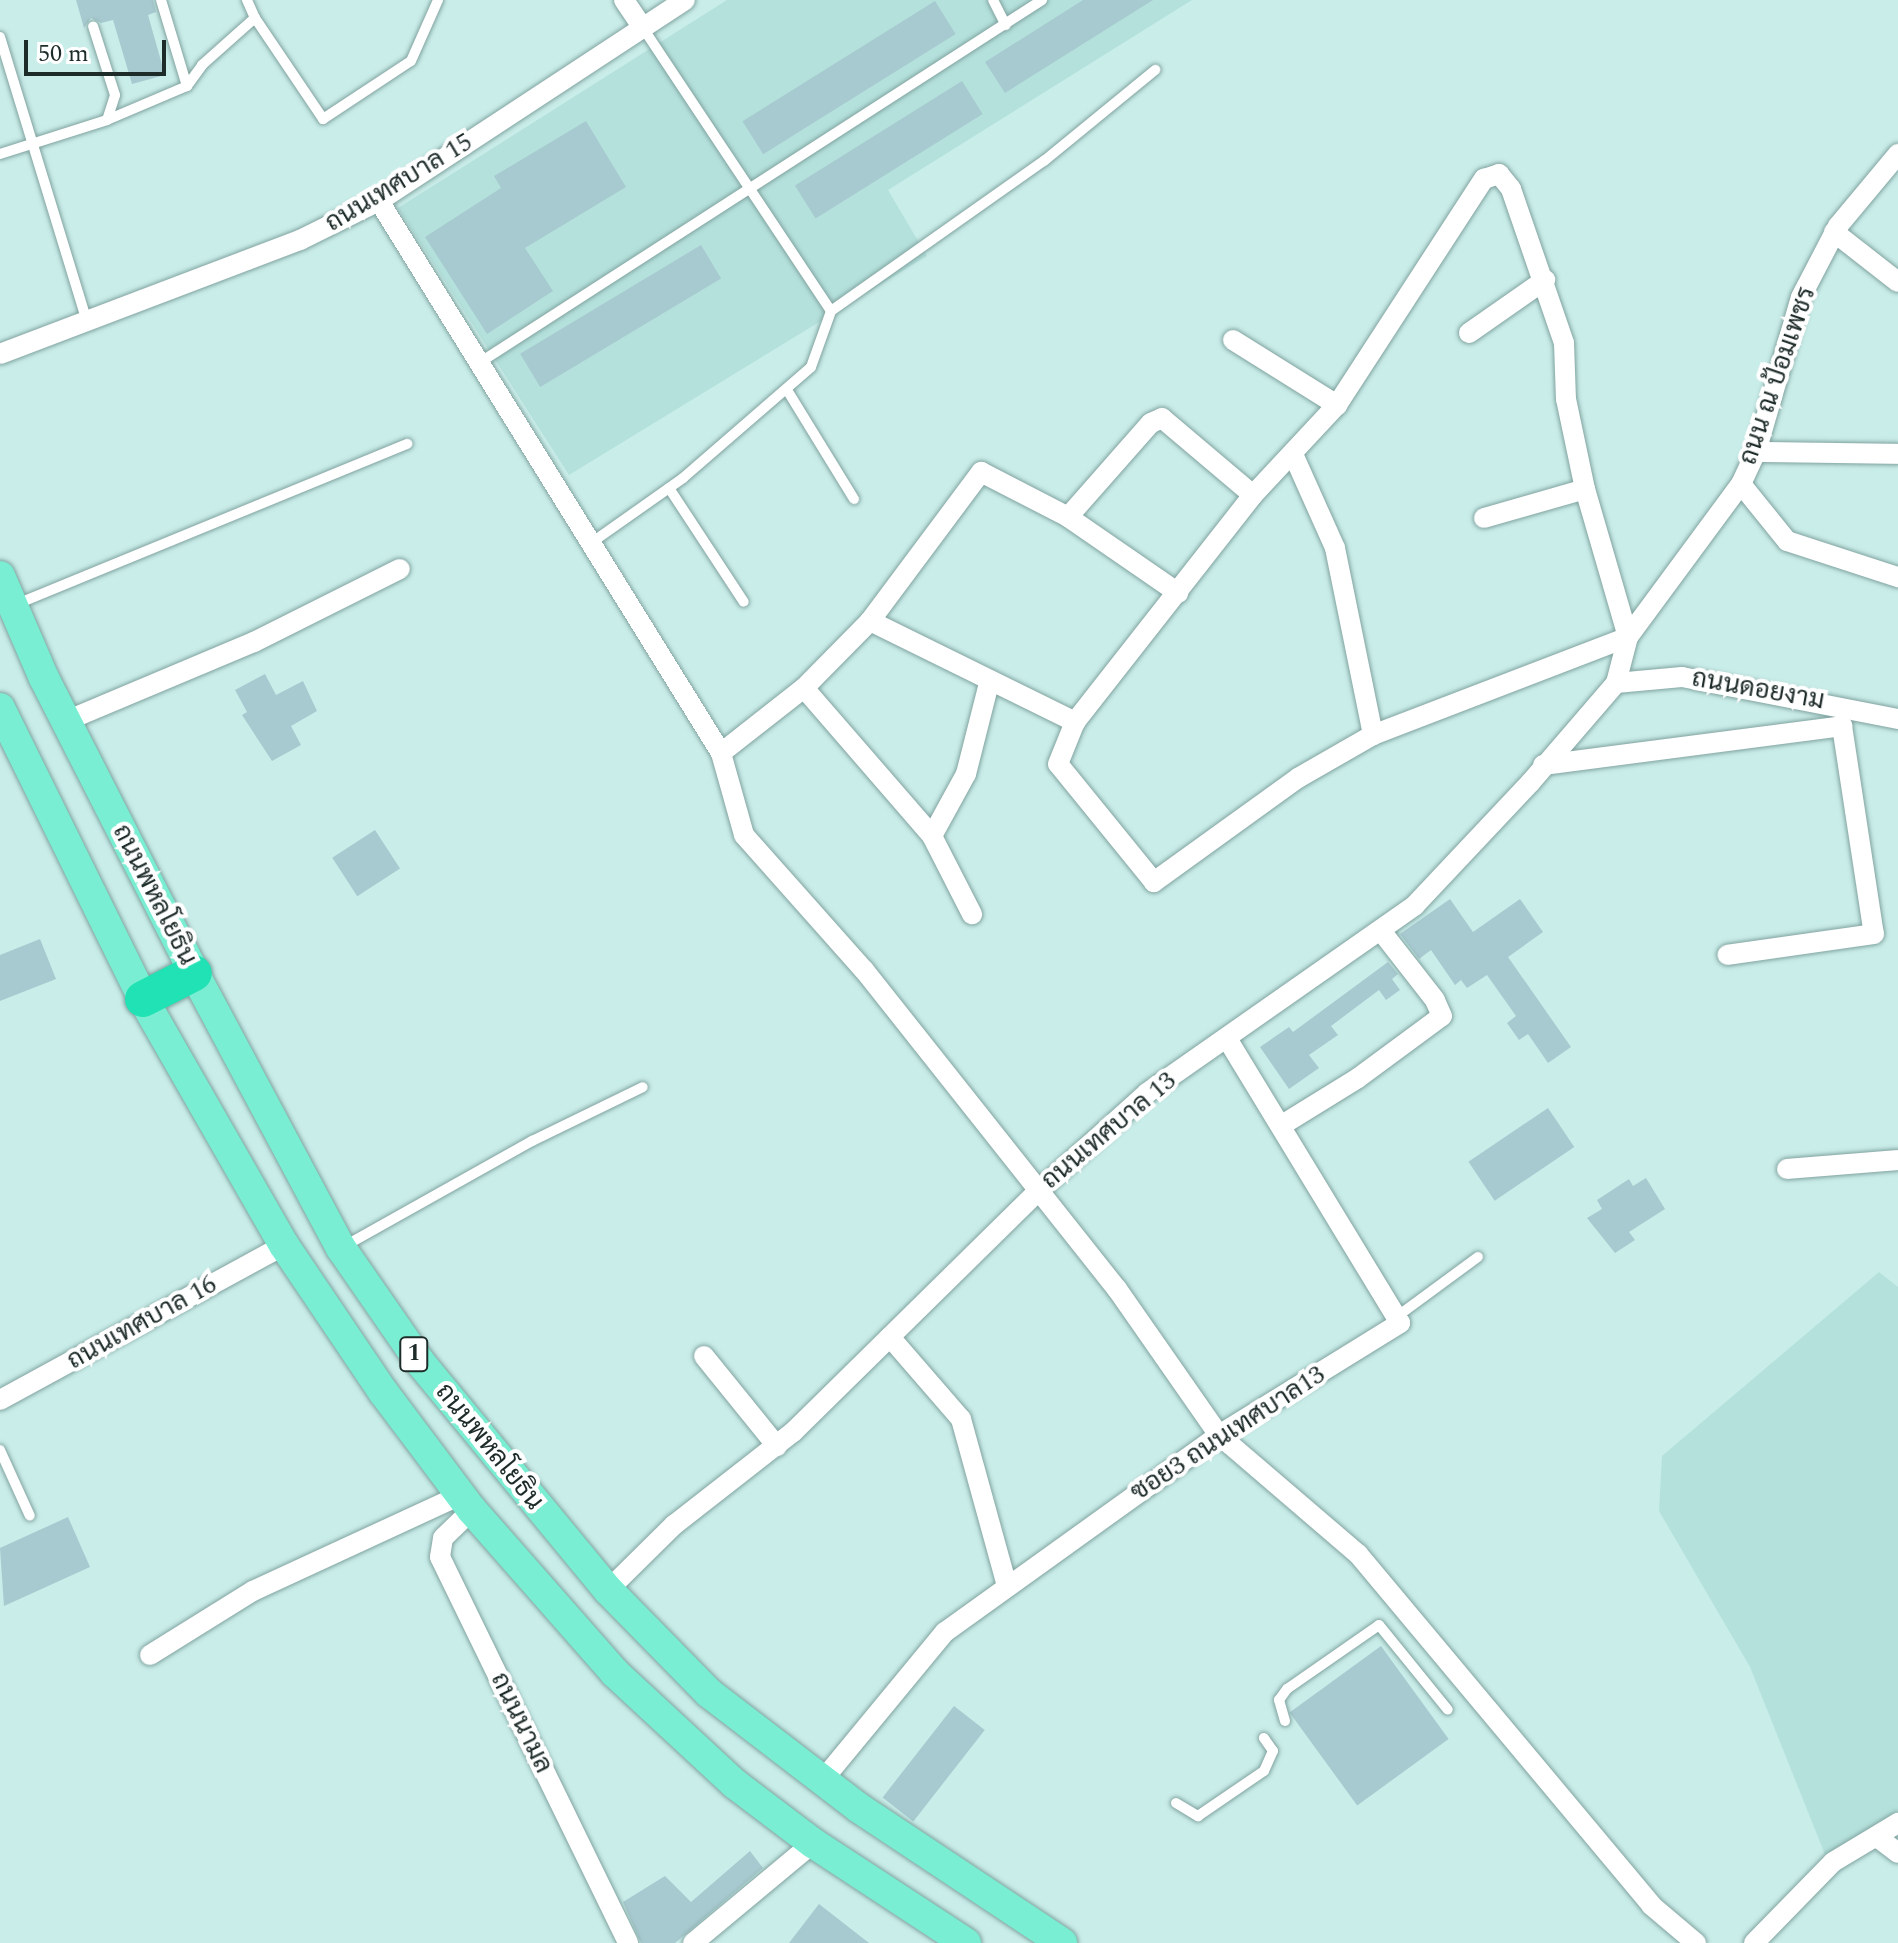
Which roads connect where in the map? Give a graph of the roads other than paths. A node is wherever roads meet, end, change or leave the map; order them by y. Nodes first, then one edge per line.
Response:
1 (161, 0) edge
2 (247, 0) edge
3 (438, 0) edge
4 (624, 0) edge
5 (685, 0) edge
6 (993, 0) edge
7 (1042, 0) edge
8 (255, 18) junction
9 (1006, 25) junction
10 (93, 26) dead end
11 (643, 28) junction
12 (0, 37) edge
13 (1155, 70) dead end
14 (187, 86) junction
15 (107, 120) junction
16 (30, 144) junction
17 (0, 154) edge
18 (1898, 154) edge
19 (751, 192) junction
20 (379, 201) junction
21 (1834, 232) junction
22 (1545, 280) junction
23 (1898, 282) edge
24 (831, 311) junction
25 (87, 322) junction
26 (1469, 333) dead end
27 (1233, 340) dead end
28 (0, 354) edge
29 (479, 363) junction
30 (787, 390) junction
31 (1337, 405) junction
32 (407, 444) dead end
33 (1756, 452) junction
34 (1293, 454) junction
35 (1898, 454) edge
36 (1741, 484) junction
37 (669, 488) junction
38 (1585, 489) junction
39 (1253, 495) junction
40 (854, 499) dead end
41 (1068, 517) junction
42 (1484, 518) dead end
43 (591, 543) junction
44 (400, 569) dead end
45 (0, 576) edge
46 (1898, 577) edge
47 (1178, 593) junction
48 (744, 602) dead end
49 (13, 605) junction
50 (870, 621) junction
51 (1628, 637) junction
52 (989, 683) junction
53 (1616, 683) junction
54 (804, 688) junction
55 (0, 708) edge
56 (1898, 719) edge
57 (66, 721) junction
58 (1075, 722) junction
59 (1373, 735) junction
60 (721, 753) junction
61 (1543, 765) junction
62 (932, 836) junction
63 (972, 914) dead end
64 (1381, 931) junction
65 (1727, 955) dead end
66 (194, 973) junction
67 (143, 999) junction
68 (1227, 1039) junction
69 (643, 1087) dead end
70 (1282, 1125) junction
71 (1898, 1160) edge
72 (1787, 1169) dead end
73 (1036, 1193) junction
74 (284, 1245) junction
75 (341, 1248) junction
76 (1478, 1257) dead end
77 (1399, 1315) junction
78 (890, 1337) junction
79 (704, 1356) dead end
80 (0, 1400) edge
81 (1219, 1435) junction
82 (777, 1446) junction
83 (0, 1450) edge
84 (467, 1503) junction
85 (30, 1516) dead end
86 (1007, 1586) junction
87 (608, 1590) junction
88 (150, 1655) dead end
89 (1448, 1710) dead end
90 (1285, 1721) dead end
91 (1264, 1738) dead end
92 (822, 1781) junction
93 (1176, 1803) dead end
94 (1898, 1823) edge
95 (1877, 1837) junction
96 (813, 1843) junction
97 (1898, 1853) edge
98 (628, 1943) edge
99 (693, 1943) edge
100 (966, 1943) edge
101 (1062, 1943) edge
102 (1696, 1943) edge
103 (1754, 1943) edge

1 - 14 lane
2 - 8 lane
3 - 8 lane
4 - 11 street
5 - 11 street, ถนนเทศบาล 15
6 - 9 lane
7 - 9 lane
8 - 14 lane
9 - 19 lane
10 - 15 lane
11 - 19 lane
11 - 20 street, ถนนเทศบาล 15
12 - 16 lane
13 - 24 lane
14 - 15 lane
15 - 16 lane
16 - 17 lane
16 - 25 lane
18 - 21 street, ถนน ณ ป้อมเพชร
19 - 24 lane
19 - 29 lane
20 - 25 street, ถนนเทศบาล 15
20 - 29 street
21 - 23 street
21 - 33 street, ถนน ณ ป้อมเพชร
22 - 26 street
22 - 31 street
22 - 38 street
24 - 30 lane
25 - 28 street, ถนนเทศบาล 15
27 - 31 street
29 - 43 street
30 - 37 lane
30 - 40 lane
31 - 34 street
32 - 49 lane
33 - 35 street
33 - 36 street, ถนน ณ ป้อมเพชร
34 - 39 street
34 - 59 street
36 - 46 street
36 - 51 street, ถนน ณ ป้อมเพชร
37 - 43 lane
37 - 48 lane
38 - 42 street
38 - 51 street
39 - 41 street
39 - 47 street
41 - 47 street
41 - 50 street
43 - 60 street
44 - 57 street
45 - 49 main road, ถนนพหลโยธิน / 1
47 - 58 street
49 - 57 main road, ถนนพหลโยธิน / 1
50 - 52 street
50 - 54 street
51 - 53 street, ถนน ณ ป้อมเพชร
51 - 59 street
52 - 58 street
52 - 62 street
53 - 56 street, ถนนดอยงาม
53 - 61 street, ถนนเทศบาล 13
54 - 60 street
54 - 62 street
55 - 67 main road, ถนนพหลโยธิน / 1
57 - 66 main road, ถนนพหลโยธิน / 1
58 - 59 street
60 - 73 street
61 - 64 street, ถนนเทศบาล 13
61 - 65 street
62 - 63 street
64 - 68 street, ถนนเทศบาล 13
64 - 70 street
66 - 67 highway
66 - 75 main road, ถนนพหลโยธิน / 1
67 - 74 main road, ถนนพหลโยธิน / 1
68 - 70 street
68 - 73 street, ถนนเทศบาล 13
69 - 75 lane
70 - 77 street
71 - 72 street
73 - 78 street, ถนนเทศบาล 13
73 - 81 street
74 - 80 street, ถนนเทศบาล 16
74 - 84 main road, ถนนพหลโยธิน / 1
75 - 87 main road, ถนนพหลโยธิน / 1
76 - 77 lane
77 - 81 street, ซอย3 ถนนเทศบาล13
78 - 82 street, ถนนเทศบาล 13
78 - 86 street
79 - 82 street
81 - 86 street, ซอย3 ถนนเทศบาล13
81 - 102 street
82 - 87 street, ถนนเทศบาล 13
83 - 85 lane
84 - 88 street
84 - 96 main road, ถนนพหลโยธิน / 1
84 - 98 street, ถนนนามล
86 - 92 street, ซอย3 ถนนเทศบาล13
87 - 92 main road, ถนนพหลโยธิน / 1
89 - 90 lane
91 - 93 lane
92 - 101 main road, ถนนพหลโยธิน / 1
94 - 95 street
95 - 97 street
95 - 103 street
96 - 99 street
96 - 100 main road, ถนนพหลโยธิน / 1

